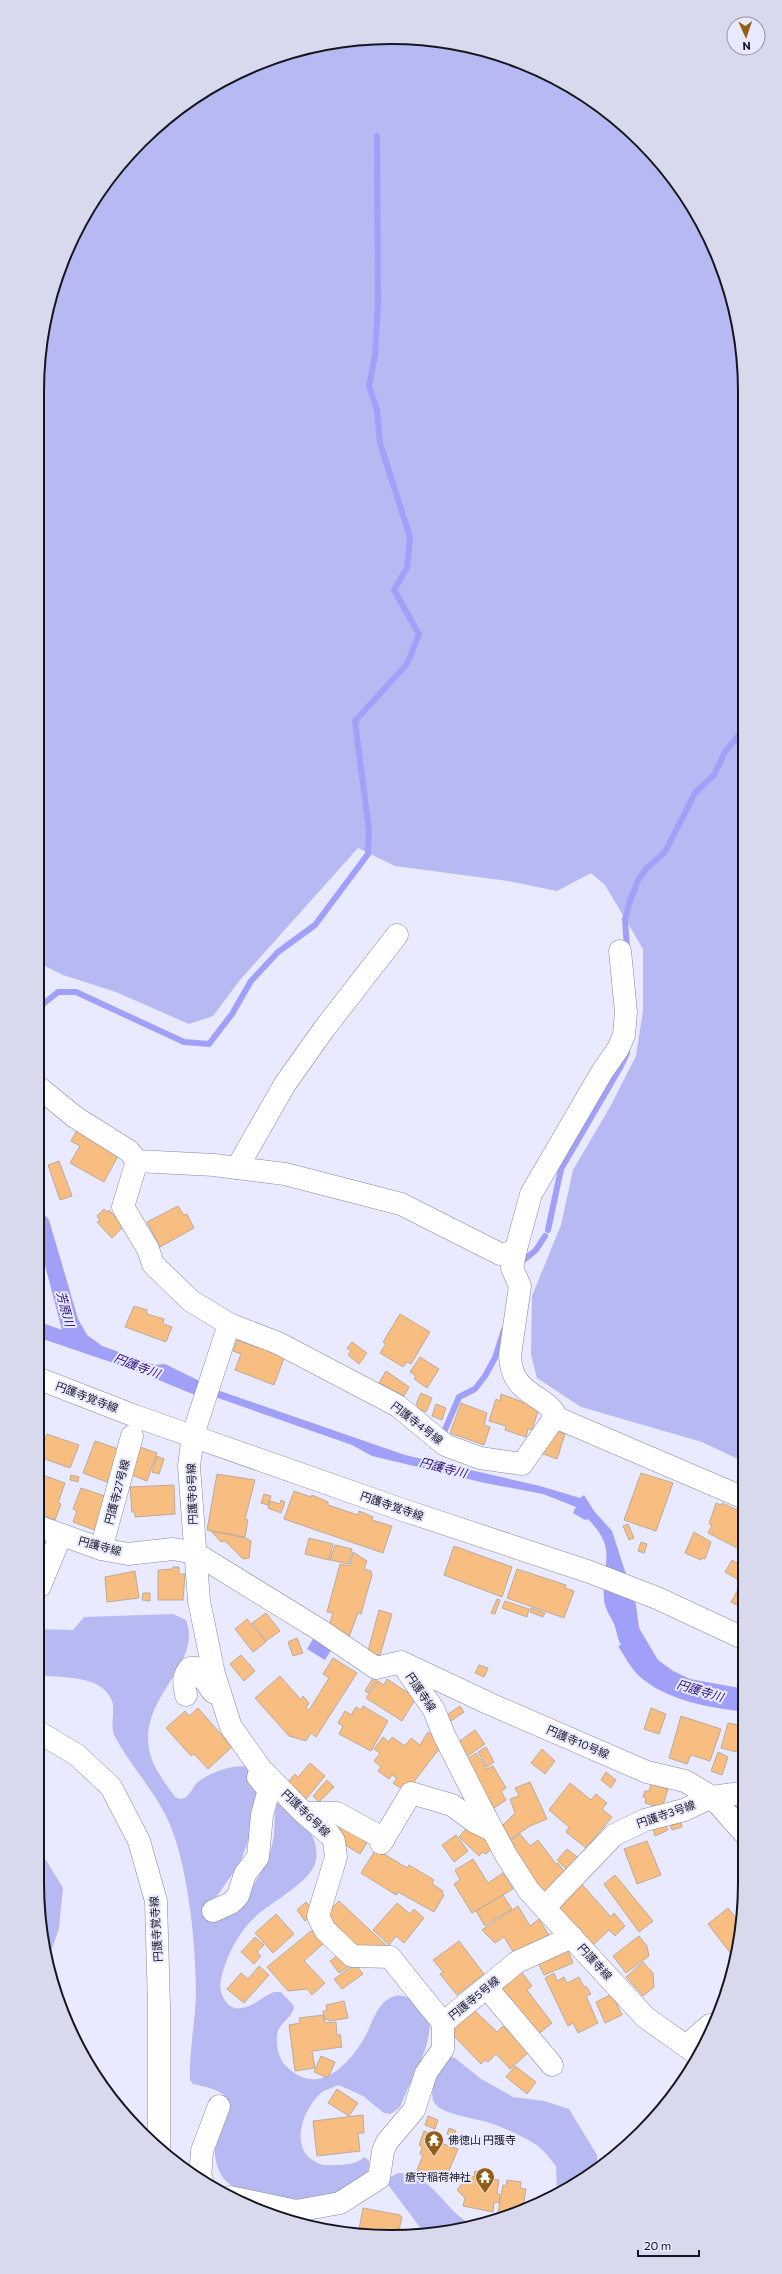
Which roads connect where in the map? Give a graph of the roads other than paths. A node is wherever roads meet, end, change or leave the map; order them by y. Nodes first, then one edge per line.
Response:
1 (397, 935) dead end
2 (620, 951) dead end
3 (44, 1092) edge
4 (137, 1161) junction
5 (236, 1168) junction
6 (516, 1249) junction
7 (229, 1324) junction
8 (44, 1381) edge
9 (557, 1418) junction
10 (193, 1435) junction
11 (132, 1436) dead end
12 (738, 1495) edge
13 (44, 1529) edge
14 (61, 1535) junction
15 (101, 1549) junction
16 (195, 1553) junction
17 (44, 1576) edge
18 (738, 1636) edge
19 (401, 1662) junction
20 (186, 1695) dead end
21 (221, 1695) junction
22 (44, 1734) edge
23 (261, 1769) junction
24 (738, 1793) edge
25 (712, 1797) junction
26 (304, 1813) junction
27 (738, 1826) edge
28 (493, 1830) junction
29 (502, 1864) dead end
30 (522, 1879) junction
31 (545, 1907) junction
32 (213, 1911) dead end
33 (572, 1937) junction
34 (487, 1988) junction
35 (443, 2022) junction
36 (702, 2035) edge
37 (692, 2049) edge
38 (552, 2065) dead end
39 (219, 2106) dead end
40 (159, 2141) edge
41 (200, 2173) edge
42 (256, 2203) edge

1 - 5 street
2 - 6 street
3 - 4 street
4 - 5 street
4 - 7 street
5 - 6 street
6 - 9 street
7 - 9 street, 円護寺4号線
7 - 10 street
8 - 10 street, 円護寺覚寺線
9 - 12 street
10 - 16 street, 円護寺8号線
10 - 18 street, 円護寺覚寺線
11 - 15 street, 円護寺27号線
13 - 14 street, 円護寺線
14 - 15 street, 円護寺線
14 - 17 street
15 - 16 street, 円護寺線
16 - 19 street, 円護寺線
16 - 21 street, 円護寺6号線
19 - 25 street, 円護寺10号線
19 - 28 street, 円護寺線
20 - 21 street
21 - 23 street, 円護寺6号線
22 - 40 street, 円護寺覚寺線
23 - 26 street, 円護寺6号線
23 - 32 street
24 - 25 street, 円護寺3号線
25 - 27 street, 円護寺10号線
25 - 31 street, 円護寺3号線
26 - 28 street
26 - 35 street, 円護寺6号線
28 - 30 street, 円護寺線
29 - 30 street
30 - 31 street, 円護寺線
31 - 33 street, 円護寺線
33 - 34 street, 円護寺5号線
33 - 37 street, 円護寺線
34 - 35 street, 円護寺5号線
34 - 38 street
35 - 42 street, 円護寺5号線
36 - 37 street
39 - 41 street

